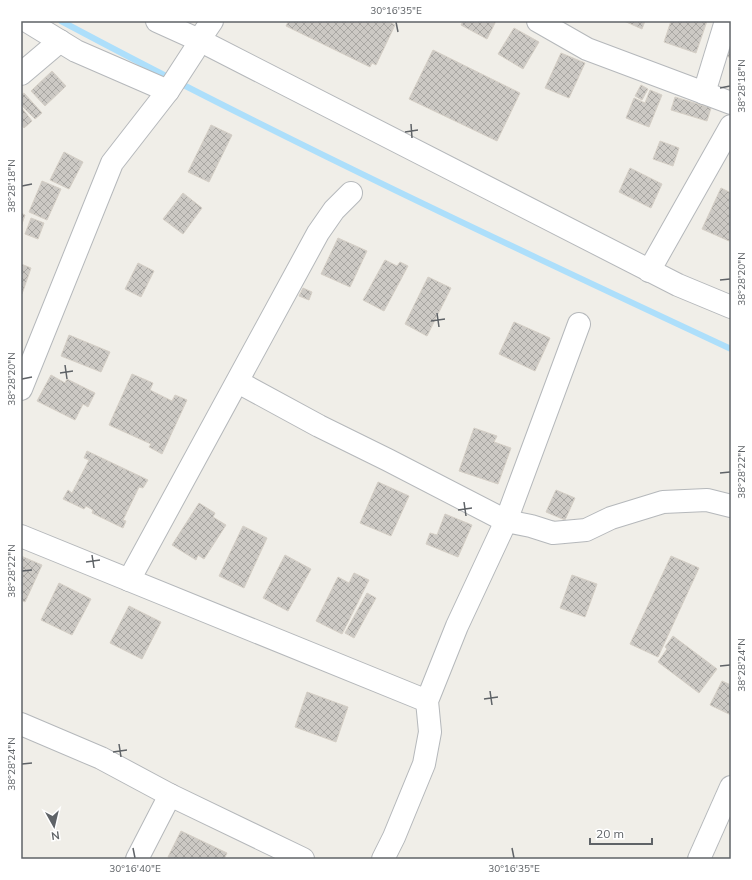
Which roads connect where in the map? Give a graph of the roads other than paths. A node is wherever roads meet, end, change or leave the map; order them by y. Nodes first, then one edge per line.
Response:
1 (27, 21) edge
2 (157, 21) edge
3 (212, 21) edge
4 (538, 21) edge
5 (726, 21) edge
6 (60, 41) junction
7 (196, 46) junction
8 (21, 74) edge
9 (168, 91) junction
10 (704, 93) junction
11 (731, 103) edge
12 (731, 126) edge
13 (351, 193) dead end
14 (649, 271) junction
15 (731, 307) edge
16 (579, 324) dead end
17 (238, 382) junction
18 (21, 389) edge
19 (731, 506) edge
20 (506, 521) junction
21 (21, 536) edge
22 (129, 580) junction
23 (427, 701) junction
24 (21, 724) edge
25 (731, 787) edge
26 (170, 795) junction
27 (137, 859) edge
28 (303, 859) edge
29 (383, 859) edge
30 (699, 859) edge

1 - 6 street
2 - 7 street
3 - 7 street
4 - 10 street
5 - 10 street
6 - 8 street
6 - 9 street
7 - 9 street
7 - 14 street
9 - 18 street
10 - 11 street
12 - 14 street
13 - 17 street
14 - 15 street
16 - 20 street
17 - 20 street
17 - 22 street
19 - 20 street
20 - 23 street
21 - 22 street
22 - 23 street
23 - 29 street
24 - 26 street
25 - 30 street
26 - 27 street
26 - 28 street

